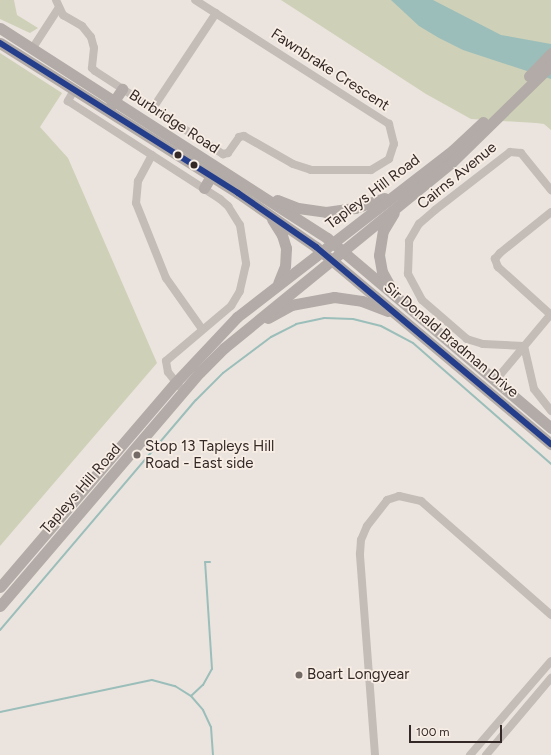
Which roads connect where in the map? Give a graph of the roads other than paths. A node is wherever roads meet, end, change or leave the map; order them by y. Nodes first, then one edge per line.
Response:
1 (56, 0) edge
2 (195, 0) edge
3 (58, 9) junction
4 (216, 13) junction
5 (0, 28) edge
6 (0, 42) edge
7 (32, 49) junction
8 (551, 53) edge
9 (551, 65) edge
10 (122, 88) junction
11 (74, 90) junction
12 (518, 92) junction
13 (111, 106) junction
14 (153, 108) junction
15 (152, 155) junction
16 (211, 176) junction
17 (204, 188) junction
18 (402, 190) junction
19 (551, 190) edge
20 (259, 195) junction
21 (397, 208) junction
22 (551, 212) edge
23 (268, 213) junction
24 (332, 242) junction
25 (320, 250) junction
26 (343, 251) junction
27 (332, 259) junction
28 (278, 284) junction
29 (396, 296) junction
30 (551, 315) edge
31 (401, 318) junction
32 (202, 329) junction
33 (244, 330) junction
34 (524, 346) junction
35 (472, 376) junction
36 (495, 381) junction
37 (175, 383) junction
38 (185, 392) junction
39 (496, 398) junction
40 (551, 411) edge
41 (551, 428) edge
42 (551, 444) edge
43 (0, 587) edge
44 (0, 606) edge
45 (551, 615) edge
46 (551, 662) edge
47 (551, 678) edge
48 (375, 755) edge
49 (470, 755) edge
50 (486, 755) edge

1 - 3 street
2 - 4 street, Fawnbrake Crescent
3 - 7 street
3 - 10 street, Fawnbrake Crescent
4 - 14 street
4 - 14 street, Fawnbrake Crescent
5 - 7 main road, Burbridge Road
6 - 11 main road, Burbridge Road
7 - 13 main road, Burbridge Road
8 - 12 main road, Tapleys Hill Road
9 - 12 main road, Tapleys Hill Road
10 - 13 main road
10 - 14 street, Fawnbrake Crescent
11 - 13 main road, Burbridge Road
11 - 15 street
12 - 18 main road, Tapleys Hill Road
12 - 21 main road, Tapleys Hill Road
13 - 16 main road, Burbridge Road
13 - 20 main road, Burbridge Road
15 - 17 street
15 - 32 street
16 - 17 main road
16 - 23 main road, Burbridge Road
17 - 32 street
18 - 20 main road
18 - 24 main road, Tapleys Hill Road
19 - 34 street, Cairns Avenue
20 - 24 main road, Burbridge Road
21 - 26 main road, Tapleys Hill Road
21 - 29 main road
22 - 30 street
23 - 25 main road, Burbridge Road
23 - 28 main road
24 - 25 main road, Tapleys Hill Road
24 - 26 main road, Sir Donald Bradman Drive
25 - 27 main road, Sir Donald Bradman Drive
25 - 28 main road, Tapleys Hill Road
26 - 27 main road, Tapleys Hill Road
26 - 29 main road, Sir Donald Bradman Drive
27 - 31 main road, Sir Donald Bradman Drive
27 - 33 main road, Tapleys Hill Road
28 - 37 main road, Tapleys Hill Road
29 - 36 main road, Sir Donald Bradman Drive
30 - 34 street
31 - 33 main road
31 - 35 main road, Sir Donald Bradman Drive
32 - 37 street
33 - 38 main road, Tapleys Hill Road
34 - 36 street
34 - 40 street, Sir Donald Bradman Drive
35 - 36 main road
35 - 39 main road, Sir Donald Bradman Drive
36 - 39 main road
36 - 41 main road, Sir Donald Bradman Drive
37 - 38 street
37 - 43 main road, Tapleys Hill Road
38 - 44 main road, Tapleys Hill Road
39 - 42 main road, Sir Donald Bradman Drive
45 - 48 street
46 - 49 street
47 - 50 street

